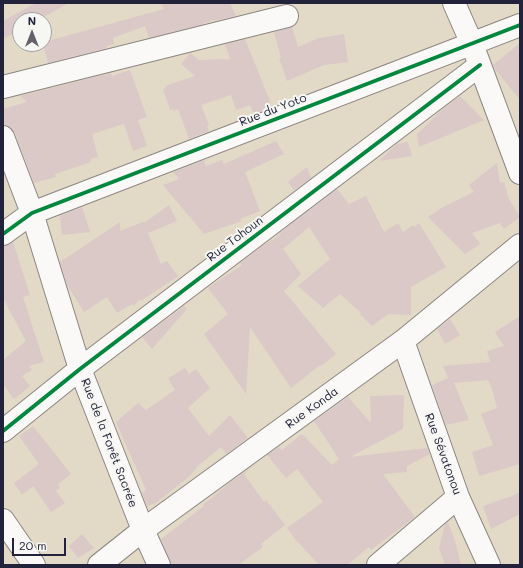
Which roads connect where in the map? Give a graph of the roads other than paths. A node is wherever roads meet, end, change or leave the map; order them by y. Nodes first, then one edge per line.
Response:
1 (454, 3) edge
2 (287, 16) dead end
3 (520, 25) edge
4 (472, 44) junction
5 (480, 65) junction
6 (3, 87) edge
7 (3, 137) edge
8 (520, 173) edge
9 (32, 213) junction
10 (3, 234) edge
11 (520, 245) edge
12 (403, 341) junction
13 (80, 369) junction
14 (3, 432) edge
15 (458, 497) junction
16 (3, 520) edge
17 (143, 530) junction
18 (34, 565) edge
19 (99, 565) edge
20 (159, 565) edge
21 (378, 565) edge
22 (489, 565) edge

1 - 4 street
2 - 6 street
3 - 4 street, Rue du Yoto
4 - 5 street
4 - 9 street, Rue du Yoto
5 - 8 street
5 - 13 street, Rue Tohoun
7 - 9 street, Rue de la Forêt Sacrée
9 - 10 street, Rue du Yoto
9 - 13 street, Rue de la Forêt Sacrée
11 - 12 street, Rue Konda
12 - 15 street, Rue Sévatonou
12 - 17 street, Rue Konda
13 - 14 street, Rue Tohoun
13 - 17 street, Rue de la Forêt Sacrée
15 - 21 street
15 - 22 street, Rue Sévatonou
16 - 18 street
17 - 19 street, Rue Konda
17 - 20 street, Rue de la Forêt Sacrée

